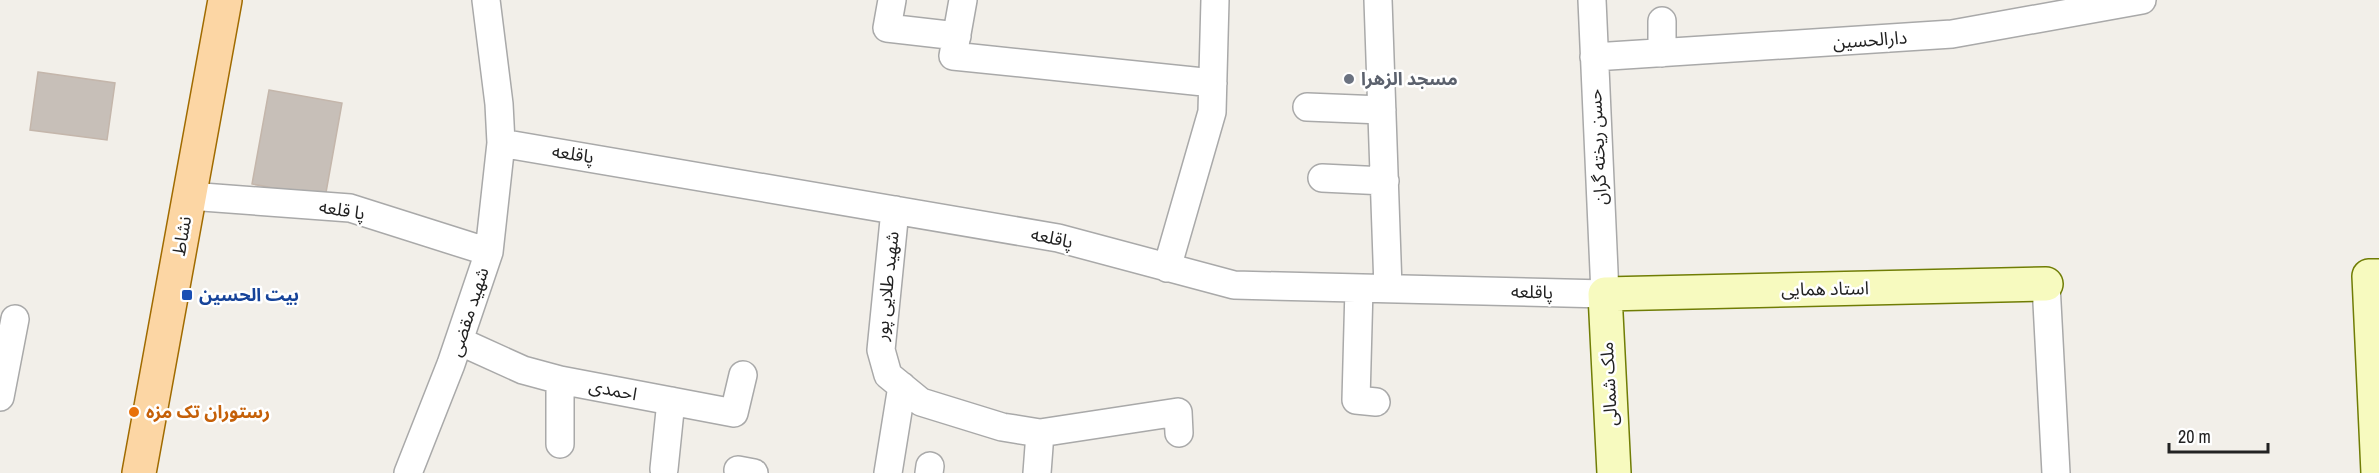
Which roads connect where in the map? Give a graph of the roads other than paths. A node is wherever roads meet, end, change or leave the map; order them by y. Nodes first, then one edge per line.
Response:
1 (225, 0) edge
2 (480, 0) edge
3 (892, 0) edge
4 (963, 0) edge
5 (1215, 0) edge
6 (1378, 0) edge
7 (1592, 0) edge
8 (2142, 0) edge
9 (1662, 21) dead end
10 (957, 36) junction
11 (1662, 53) junction
12 (1594, 57) junction
13 (1213, 83) junction
14 (1307, 107) dead end
15 (1382, 110) junction
16 (501, 143) junction
17 (1322, 178) dead end
18 (1385, 181) junction
19 (189, 196) junction
20 (895, 210) junction
21 (489, 252) junction
22 (1167, 268) junction
23 (2374, 276) edge
24 (2046, 284) joint
25 (1359, 288) junction
26 (1389, 288) junction
27 (1605, 294) junction
28 (15, 319) dead end
29 (459, 341) junction
30 (743, 375) dead end
31 (560, 380) junction
32 (902, 386) junction
33 (0, 397) edge
34 (671, 401) junction
35 (1376, 402) dead end
36 (1040, 433) junction
37 (1179, 433) dead end
38 (560, 444) dead end
39 (664, 469) dead end
40 (139, 473) edge
41 (408, 473) edge
42 (888, 473) edge
43 (1037, 473) edge
44 (1614, 473) edge
45 (2056, 473) edge
46 (2378, 473) edge

1 - 19 main road, نشاط
2 - 16 street, شهید مقضی
3 - 10 street
4 - 10 street
5 - 13 street
6 - 15 street
7 - 12 street, حسن ریخته گران
8 - 11 street, دارالحسین
9 - 11 street
10 - 13 street
11 - 12 street, دارالحسین
12 - 27 street, حسن ریخته گران
13 - 22 street
14 - 15 street
15 - 18 street
16 - 20 street, پاقلعه
16 - 21 street, شهید مقضی
17 - 18 street
18 - 26 street
19 - 21 street, پا قلعه
19 - 40 main road, نشاط
20 - 22 street, پاقلعه
20 - 32 street, شهید طلایی پور
21 - 29 street, شهید مقضی
22 - 25 street, پاقلعه
23 - 46 street
24 - 27 street, استاد همایی
24 - 45 street
25 - 26 street, پاقلعه
25 - 35 street
26 - 27 street, پاقلعه
27 - 44 street, ملک شمالی
28 - 33 street
29 - 31 street, احمدی
29 - 41 street, شهید مقضی
30 - 34 street, احمدی
31 - 34 street, احمدی
31 - 38 street
32 - 36 street, شهید طلایی پور
32 - 42 street
34 - 39 street
36 - 37 street, شهید طلایی پور
36 - 43 street

